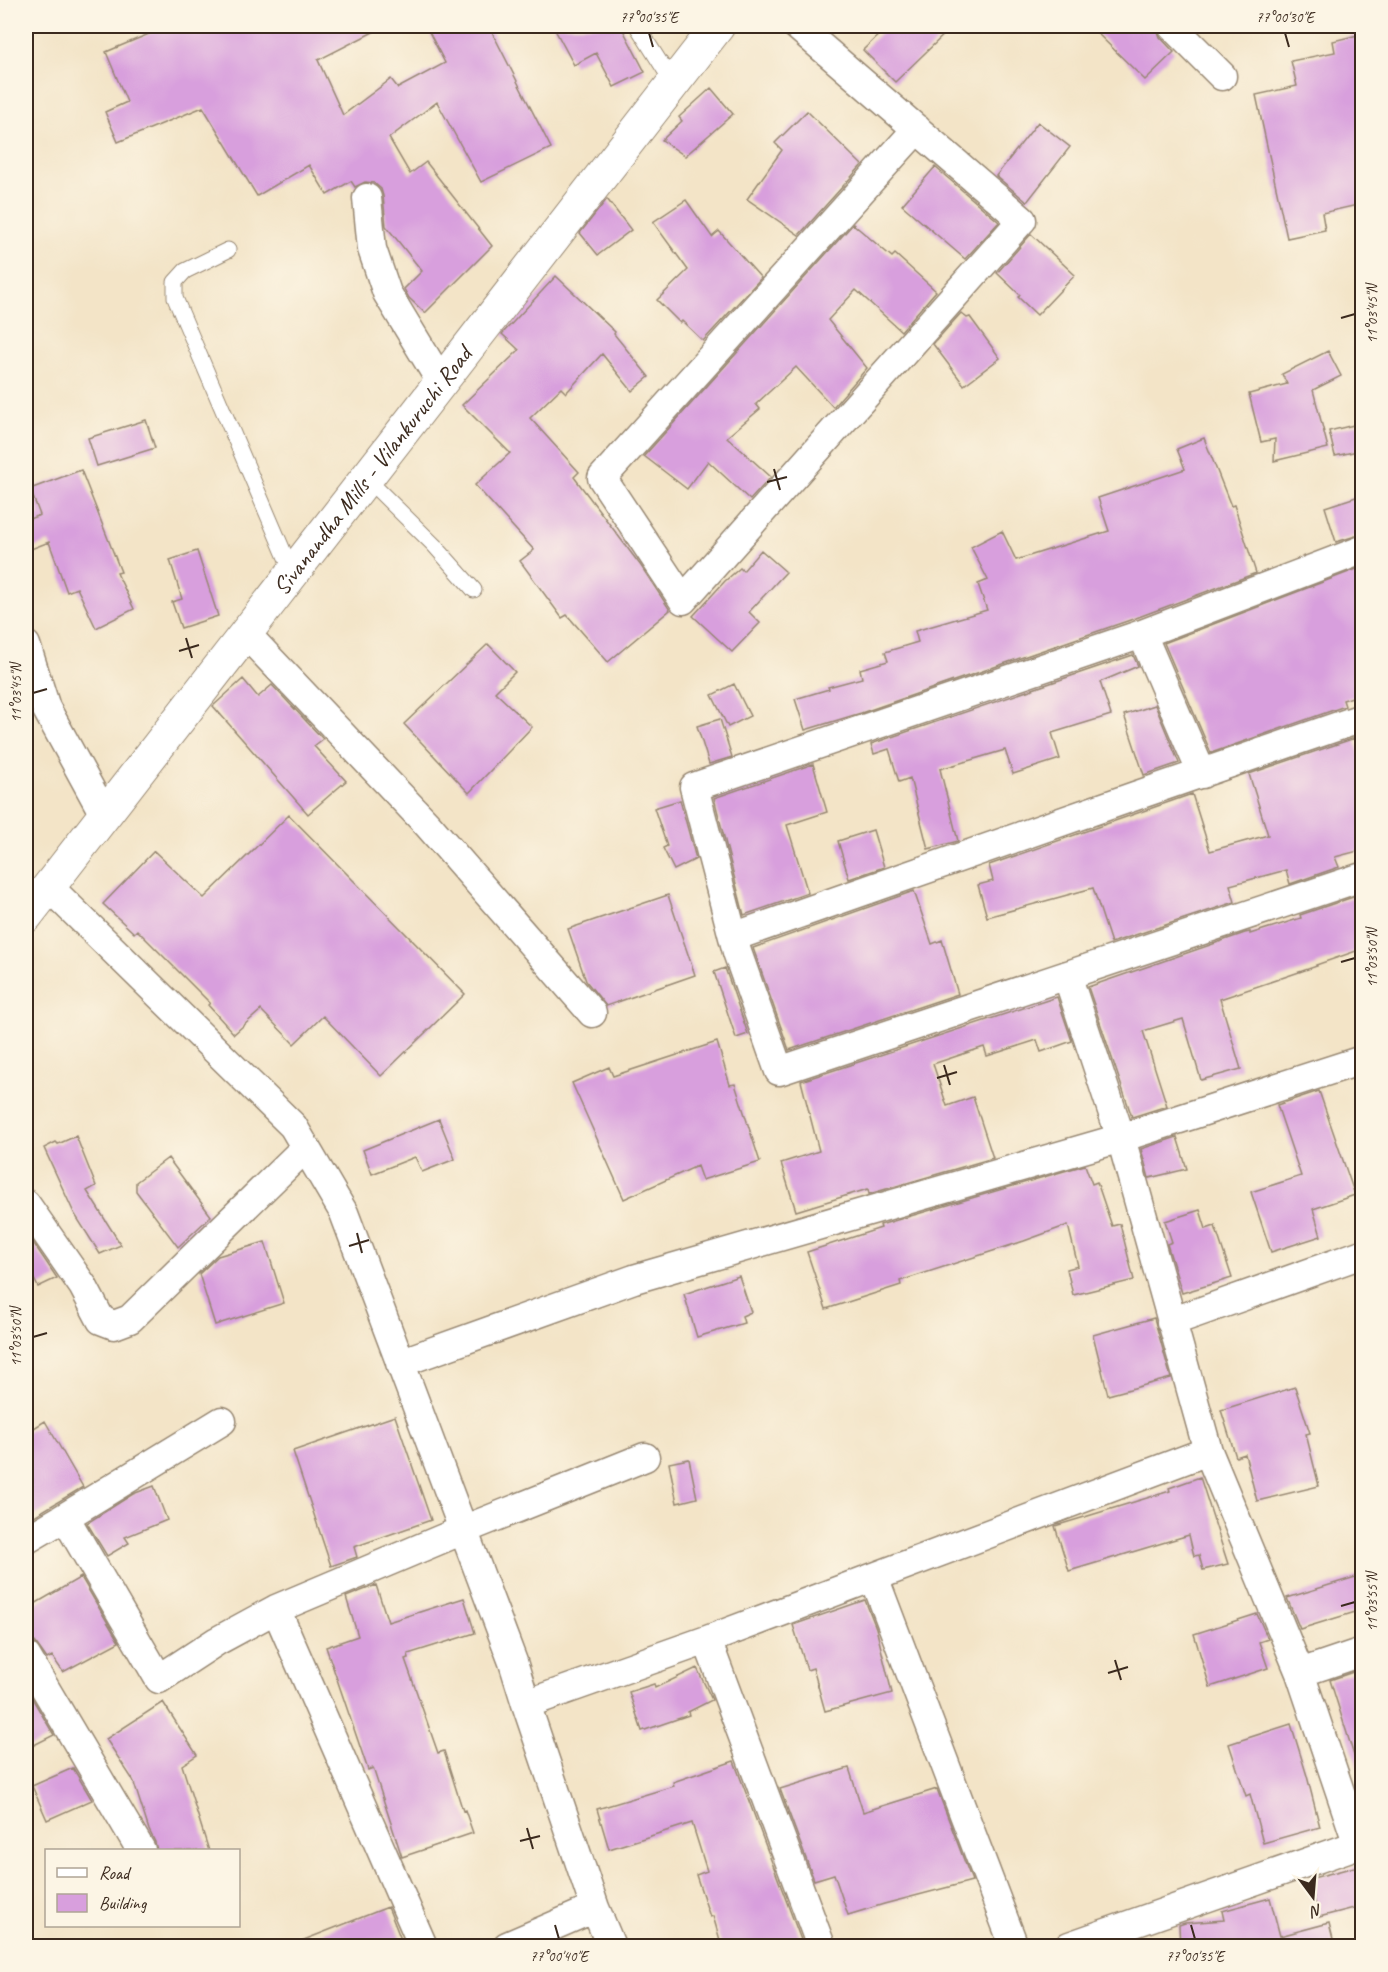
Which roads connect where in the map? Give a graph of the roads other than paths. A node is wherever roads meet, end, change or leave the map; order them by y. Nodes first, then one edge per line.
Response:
1 (637, 26) edge
2 (718, 26) edge
3 (797, 26) edge
4 (1172, 26) edge
5 (1222, 76) dead end
6 (673, 83) junction
7 (917, 129) junction
8 (367, 198) dead end
9 (228, 250) dead end
10 (441, 382) junction
11 (367, 479) junction
12 (1362, 550) edge
13 (293, 573) junction
14 (474, 590) dead end
15 (246, 634) junction
16 (1142, 634) junction
17 (26, 645) edge
18 (1362, 718) edge
19 (1202, 774) junction
20 (105, 816) junction
21 (1362, 878) edge
22 (50, 887) junction
23 (26, 916) edge
24 (733, 937) junction
25 (1067, 975) junction
26 (592, 1013) dead end
27 (1362, 1060) edge
28 (1121, 1138) junction
29 (305, 1148) junction
30 (26, 1204) edge
31 (1362, 1254) edge
32 (1171, 1322) junction
33 (400, 1363) junction
34 (222, 1421) dead end
35 (1208, 1451) junction
36 (645, 1457) dead end
37 (65, 1517) junction
38 (463, 1530) junction
39 (26, 1540) edge
40 (874, 1577) junction
41 (276, 1609) junction
42 (707, 1640) junction
43 (1362, 1652) edge
44 (26, 1656) edge
45 (1300, 1673) junction
46 (526, 1704) junction
47 (1360, 1844) edge
48 (140, 1849) edge
49 (595, 1908) junction
50 (423, 1947) edge
51 (507, 1947) edge
52 (611, 1947) edge
53 (821, 1947) edge
54 (1014, 1947) edge
55 (1070, 1947) edge

1 - 6 lane
2 - 6 main road, Sivanandha Mills - Vilankuruchi Road
3 - 7 street
4 - 5 street
6 - 10 main road, Sivanandha Mills - Vilankuruchi Road
7 - 7 street
8 - 10 street
9 - 13 lane
10 - 11 main road, Sivanandha Mills - Vilankuruchi Road
11 - 13 main road, Sivanandha Mills - Vilankuruchi Road
11 - 14 lane
12 - 16 street
13 - 15 main road, Sivanandha Mills - Vilankuruchi Road
15 - 20 main road, Sivanandha Mills - Vilankuruchi Road
15 - 26 street
16 - 19 street
16 - 24 street
17 - 20 street
18 - 19 street
19 - 24 street
20 - 22 main road, Sivanandha Mills - Vilankuruchi Road
21 - 25 street
22 - 23 main road, Sivanandha Mills - Vilankuruchi Road
22 - 29 street
24 - 25 street
25 - 28 street
27 - 28 street
28 - 32 street
28 - 33 street
29 - 30 street
29 - 33 street
31 - 32 street
32 - 35 street
33 - 38 street
34 - 37 street
35 - 40 street
35 - 45 street
36 - 38 street
37 - 39 street
37 - 41 street
38 - 41 street
38 - 46 street
40 - 42 street
40 - 54 street
41 - 50 street
42 - 46 street
42 - 53 street
43 - 45 street
44 - 48 street
45 - 47 street
46 - 49 street
47 - 55 street
49 - 51 street
49 - 52 street

